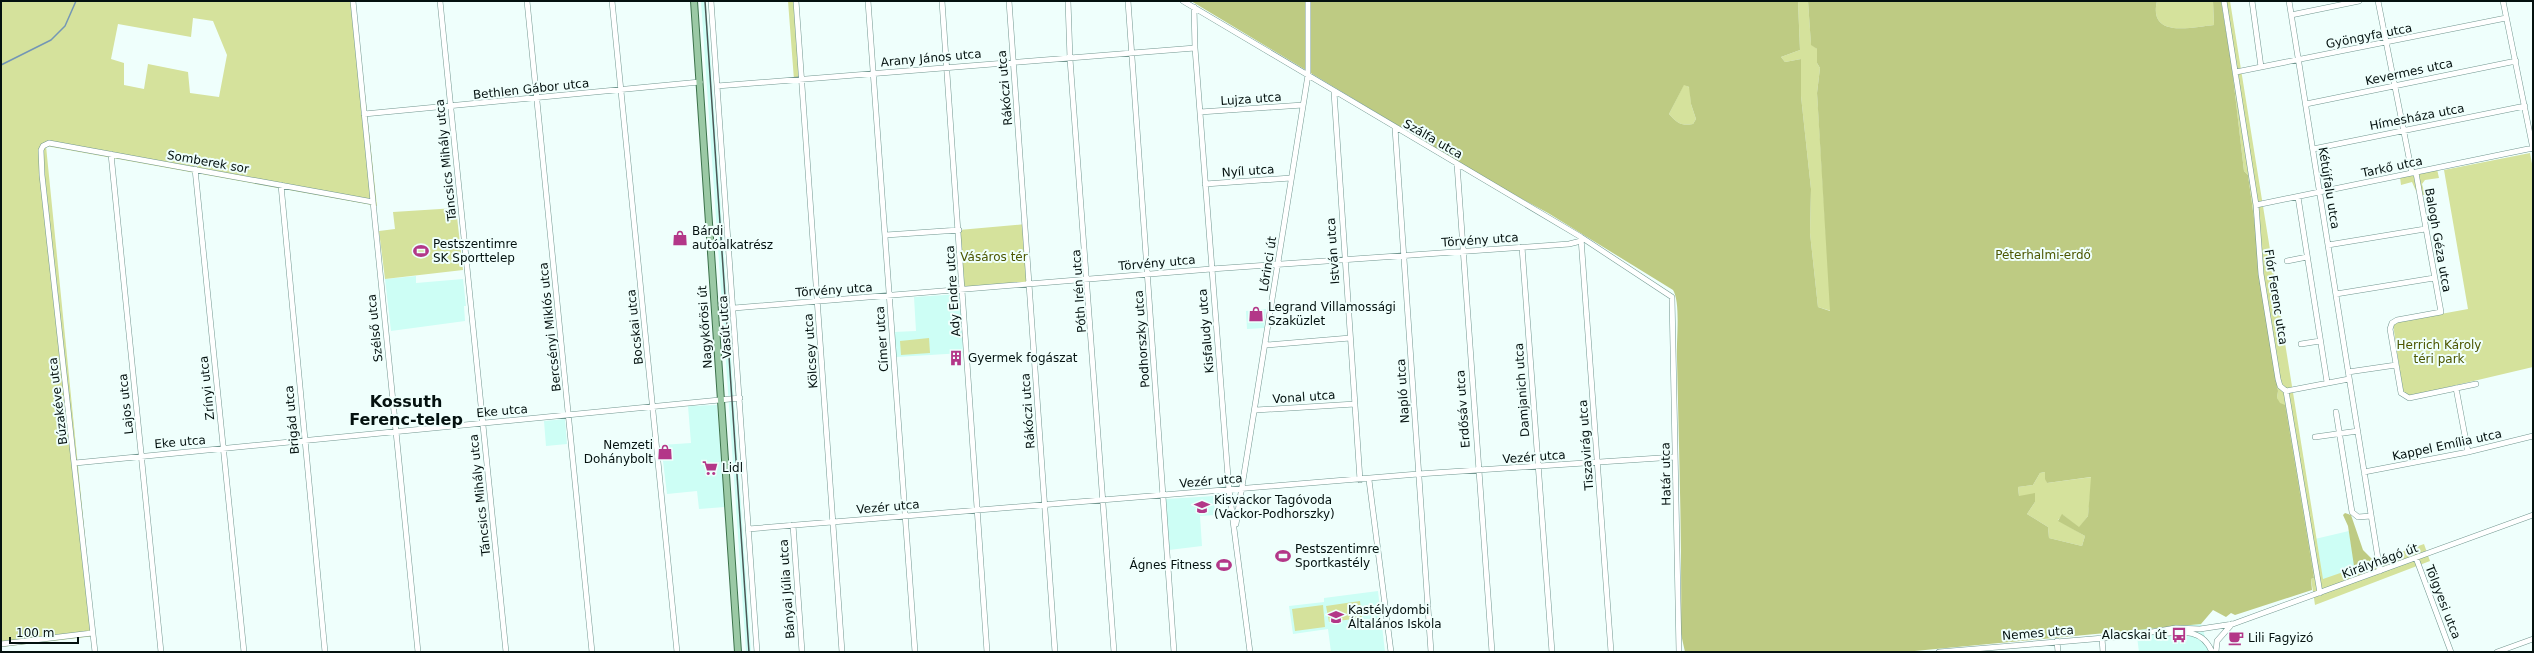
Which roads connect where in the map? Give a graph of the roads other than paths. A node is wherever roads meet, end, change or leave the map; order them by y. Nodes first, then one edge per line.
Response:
1 (353, 1) edge
2 (440, 1) edge
3 (527, 1) edge
4 (612, 1) edge
5 (694, 1) edge
6 (711, 1) edge
7 (796, 1) edge
8 (868, 1) edge
9 (942, 1) edge
10 (1009, 1) edge
11 (1068, 1) edge
12 (1128, 1) edge
13 (1183, 1) edge
14 (1308, 1) edge
15 (2224, 1) edge
16 (2252, 1) edge
17 (2289, 1) edge
18 (2359, 1) edge
19 (2378, 1) edge
20 (2503, 1) edge
21 (1194, 7) junction
22 (2292, 15) junction
23 (2506, 18) junction
24 (2387, 43) junction
25 (1195, 48) junction
26 (1131, 53) junction
27 (1070, 59) junction
28 (2299, 60) junction
29 (2516, 61) junction
30 (1013, 62) junction
31 (947, 68) junction
32 (2261, 68) junction
33 (2236, 72) junction
34 (873, 73) junction
35 (1308, 76) junction
36 (802, 79) junction
37 (700, 82) junction
38 (2396, 85) junction
39 (717, 86) junction
40 (622, 90) junction
41 (1334, 92) junction
42 (537, 98) junction
43 (2306, 104) junction
44 (1303, 105) junction
45 (2525, 106) junction
46 (451, 107) junction
47 (1200, 112) junction
48 (364, 114) junction
49 (1395, 128) junction
50 (2404, 129) junction
51 (42, 148) joint
52 (2533, 148) edge
53 (2313, 149) junction
54 (111, 154) junction
55 (1457, 164) junction
56 (195, 169) junction
57 (2414, 173) junction
58 (1291, 178) junction
59 (1205, 184) junction
60 (281, 185) junction
61 (2320, 193) junction
62 (2298, 197) junction
63 (373, 202) junction
64 (2256, 205) junction
65 (2425, 229) junction
66 (959, 230) junction
67 (886, 235) junction
68 (1581, 239) junction
69 (2328, 246) junction
70 (1522, 247) junction
71 (1462, 250) junction
72 (1403, 255) junction
73 (2307, 257) junction
74 (1344, 260) junction
75 (2287, 261) dead end
76 (1277, 265) junction
77 (1211, 268) junction
78 (1147, 274) junction
79 (2434, 278) junction
80 (1088, 279) junction
81 (1029, 284) junction
82 (962, 290) junction
83 (2336, 294) junction
84 (889, 296) junction
85 (1672, 296) joint
86 (818, 301) junction
87 (734, 308) junction
88 (1350, 338) junction
89 (2320, 342) junction
90 (2301, 344) dead end
91 (1266, 345) junction
92 (2396, 365) junction
93 (2348, 372) junction
94 (2349, 379) junction
95 (2327, 382) junction
96 (2476, 384) dead end
97 (2456, 388) junction
98 (2286, 391) junction
99 (740, 398) junction
100 (721, 399) junction
101 (1355, 404) junction
102 (653, 405) junction
103 (1256, 410) junction
104 (2336, 412) dead end
105 (569, 415) junction
106 (482, 423) junction
107 (2358, 431) junction
108 (396, 432) junction
109 (2339, 434) junction
110 (2533, 436) edge
111 (2315, 437) dead end
112 (304, 440) junction
113 (222, 448) junction
114 (2468, 452) junction
115 (142, 455) junction
116 (1675, 456) junction
117 (1597, 462) junction
118 (75, 463) junction
119 (1537, 466) junction
120 (1478, 470) junction
121 (2364, 472) junction
122 (1418, 474) junction
123 (1360, 480) junction
124 (1369, 480) junction
125 (1243, 489) junction
126 (1229, 490) junction
127 (1162, 495) junction
128 (1104, 500) junction
129 (1045, 504) junction
130 (978, 509) junction
131 (905, 515) junction
132 (2533, 515) edge
133 (2371, 516) junction
134 (833, 522) junction
135 (793, 525) junction
136 (1235, 528) junction
137 (748, 529) junction
138 (2416, 558) junction
139 (2380, 571) junction
140 (2320, 593) junction
141 (2233, 624) junction
142 (2210, 627) junction
143 (92, 633) junction
144 (2139, 634) junction
145 (2102, 638) junction
146 (2533, 638) edge
147 (2218, 639) junction
148 (2205, 640) junction
149 (2057, 641) junction
150 (1, 644) edge
151 (2001, 649) edge
152 (95, 652) edge
153 (161, 652) edge
154 (244, 652) edge
155 (325, 652) edge
156 (418, 652) edge
157 (506, 652) edge
158 (592, 652) edge
159 (677, 652) edge
160 (738, 652) edge
161 (757, 652) edge
162 (802, 652) edge
163 (842, 652) edge
164 (915, 652) edge
165 (987, 652) edge
166 (1055, 652) edge
167 (1114, 652) edge
168 (1174, 652) edge
169 (1250, 652) edge
170 (1391, 652) edge
171 (1431, 652) edge
172 (1492, 652) edge
173 (1552, 652) edge
174 (1611, 652) edge
175 (1679, 652) edge
176 (1939, 652) edge
177 (2058, 652) edge
178 (2103, 652) edge
179 (2212, 652) edge
180 (2216, 652) edge
181 (2451, 652) edge
182 (2497, 652) edge

1 - 48 street, Szélső utca
2 - 46 street, Táncsics Mihály utca
3 - 42 street, Bercsényi Miklós utca
4 - 40 street, Bocskai utca
5 - 37 main road, Nagykőrösi út
6 - 39 street, Vasút utca
7 - 36 street, Kölcsey utca
8 - 34 street, Címer utca
9 - 31 street, Ady Endre utca
10 - 30 street, Rákóczi utca
11 - 27 street, Póth Irén utca
12 - 26 street, Podhorszky utca
13 - 21 street, Szálfa utca
14 - 35 street, Lőrinci út
15 - 33 street, Flór Ferenc utca
16 - 32 street
17 - 22 street, Kétújfalu utca
18 - 22 street
19 - 24 street, Balogh Géza utca
20 - 23 street
21 - 25 street, Kisfaludy utca
21 - 35 street, Szálfa utca
22 - 28 street, Kétújfalu utca
23 - 24 street, Gyöngyfa utca
23 - 29 street
24 - 28 street, Gyöngyfa utca
24 - 38 street, Balogh Géza utca
25 - 26 street, Arany János utca
25 - 47 street, Kisfaludy utca
26 - 27 street, Arany János utca
26 - 78 street, Podhorszky utca
27 - 30 street, Arany János utca
27 - 80 street, Póth Irén utca
28 - 32 street, Gyöngyfa utca
28 - 43 street, Kétújfalu utca
29 - 38 street, Kevermes utca
29 - 45 street
30 - 31 street, Arany János utca
30 - 81 street, Rákóczi utca
31 - 34 street, Arany János utca
31 - 66 street, Ady Endre utca
32 - 33 street, Gyöngyfa utca
33 - 64 street, Flór Ferenc utca
34 - 36 street, Arany János utca
34 - 67 street, Címer utca
35 - 41 street, Szálfa utca
35 - 44 street, Lőrinci út
36 - 39 street, Arany János utca
36 - 86 street, Kölcsey utca
37 - 40 street, Bethlen Gábor utca
37 - 100 main road, Nagykőrösi út
38 - 43 street, Kevermes utca
38 - 50 street, Balogh Géza utca
39 - 87 street, Vasút utca
40 - 42 street, Bethlen Gábor utca
40 - 102 street, Bocskai utca
41 - 49 street, Szálfa utca
41 - 74 street, István utca
42 - 46 street, Bethlen Gábor utca
42 - 105 street, Bercsényi Miklós utca
43 - 53 street, Kétújfalu utca
44 - 47 street, Lujza utca
44 - 58 street, Lőrinci út
45 - 50 street, Hímesháza utca
45 - 52 street
46 - 48 street, Bethlen Gábor utca
46 - 106 street, Táncsics Mihály utca
47 - 59 street, Kisfaludy utca
48 - 63 street, Szélső utca
49 - 55 street, Szálfa utca
49 - 72 street, Napló utca
50 - 53 street, Hímesháza utca
50 - 57 street, Balogh Géza utca
51 - 54 street, Somberek sor
51 - 118 street, Búzakéve utca
52 - 57 street, Tarkő utca
53 - 61 street, Kétújfalu utca
54 - 56 street, Somberek sor
54 - 115 street, Lajos utca
55 - 68 street, Szálfa utca
55 - 71 street, Erdősáv utca
56 - 60 street, Somberek sor
56 - 113 street, Zrínyi utca
57 - 61 street, Tarkő utca
57 - 65 street, Balogh Géza utca
58 - 59 street, Nyíl utca
58 - 76 street, Lőrinci út
59 - 77 street, Kisfaludy utca
60 - 63 street, Somberek sor
60 - 112 street, Brigád utca
61 - 62 street, Tarkő utca
61 - 69 street, Kétújfalu utca
62 - 64 street, Tarkő utca
62 - 73 street
63 - 108 street, Szélső utca
64 - 98 street, Flór Ferenc utca
65 - 69 street
65 - 79 street, Balogh Géza utca
66 - 67 street
66 - 82 street, Ady Endre utca
67 - 84 street, Címer utca
68 - 70 street, Törvény utca
68 - 85 street, Szálfa utca
68 - 117 street, Tiszavirág utca
69 - 83 street, Kétújfalu utca
70 - 71 street, Törvény utca
70 - 119 street, Damjanich utca
71 - 72 street, Törvény utca
71 - 120 street, Erdősáv utca
72 - 74 street, Törvény utca
72 - 122 street, Napló utca
73 - 75 street
73 - 89 street
74 - 76 street, Törvény utca
74 - 88 street, István utca
76 - 77 street, Törvény utca
76 - 91 street, Lőrinci út
77 - 78 street, Törvény utca
77 - 126 street, Kisfaludy utca
78 - 80 street, Törvény utca
78 - 127 street, Podhorszky utca
79 - 83 street
79 - 92 street, Balogh Géza utca
80 - 81 street, Törvény utca
80 - 128 street, Póth Irén utca
81 - 82 street, Törvény utca
81 - 129 street, Rákóczi utca
82 - 84 street, Törvény utca
82 - 130 street, Ady Endre utca
83 - 93 street, Kétújfalu utca
84 - 86 street, Törvény utca
84 - 131 street, Címer utca
85 - 116 street, Határ utca
86 - 87 street, Törvény utca
86 - 134 street, Kölcsey utca
87 - 99 street, Vasút utca
88 - 91 street
88 - 101 street, István utca
89 - 90 street
89 - 95 street
91 - 103 street, Lőrinci út
92 - 93 street
92 - 97 street
93 - 94 street, Kétújfalu utca
94 - 95 street
94 - 107 street, Kétújfalu utca
95 - 98 street
96 - 97 street
97 - 114 street
98 - 140 street, Flór Ferenc utca
99 - 100 street, Eke utca
99 - 137 street, Vasút utca
100 - 102 street, Eke utca
100 - 160 main road, Nagykőrösi út
101 - 103 street, Vonal utca
101 - 123 street, István utca
102 - 105 street, Eke utca
102 - 159 street, Bocskai utca
103 - 125 street, Lőrinci út
104 - 109 street
105 - 106 street, Eke utca
105 - 158 street, Bercsényi Miklós utca
106 - 108 street, Eke utca
106 - 157 street, Táncsics Mihály utca
107 - 109 street
107 - 121 street, Kétújfalu utca
108 - 112 street, Eke utca
108 - 156 street, Szélső utca
109 - 111 street
109 - 133 street
110 - 114 street, Kappel Emília utca
112 - 113 street, Eke utca
112 - 155 street, Brigád utca
113 - 115 street, Eke utca
113 - 154 street, Zrínyi utca
114 - 121 street, Kappel Emília utca
115 - 118 street, Eke utca
115 - 153 street, Lajos utca
116 - 117 street, Vezér utca
116 - 175 street, Határ utca
117 - 119 street, Vezér utca
117 - 174 street, Tiszavirág utca
118 - 143 street, Búzakéve utca
119 - 120 street, Vezér utca
119 - 173 street, Damjanich utca
120 - 122 street, Vezér utca
120 - 172 street, Erdősáv utca
121 - 133 street, Kétújfalu utca
122 - 124 street, Vezér utca
122 - 171 street, Napló utca
123 - 124 street, Vezér utca
123 - 125 street, Vezér utca
124 - 170 street
125 - 126 street, Vezér utca
125 - 136 street, Lőrinci út
126 - 127 street, Vezér utca
126 - 136 street, Kisfaludy utca
127 - 128 street, Vezér utca
127 - 168 street, Podhorszky utca
128 - 129 street, Vezér utca
128 - 167 street, Póth Irén utca
129 - 130 street, Vezér utca
129 - 166 street, Rákóczi utca
130 - 131 street, Vezér utca
130 - 165 street, Ady Endre utca
131 - 134 street, Vezér utca
131 - 164 street, Címer utca
132 - 138 street, Királyhágó út
133 - 139 street, Kétújfalu utca
134 - 135 street, Vezér utca
134 - 163 street, Kölcsey utca
135 - 137 street, Vezér utca
135 - 162 street, Bányai Júlia utca
136 - 169 street, Kisfaludy utca
137 - 161 street, Vasút utca
138 - 139 street, Királyhágó út
138 - 181 street, Tölgyesi utca
139 - 140 street, Királyhágó út
140 - 141 street, Királyhágó út
141 - 142 street, Királyhágó út
141 - 147 street, Királyhágó út
142 - 144 street, Nemes utca
142 - 147 street
142 - 148 street
143 - 150 street
143 - 152 street, Búzakéve utca
144 - 145 street, Nemes utca
144 - 148 street, Nemes utca
145 - 149 street, Nemes utca
145 - 178 street
146 - 182 street
147 - 148 street
147 - 180 street
148 - 179 street
149 - 151 street, Nemes utca
149 - 177 street
151 - 176 street, Nemes utca

